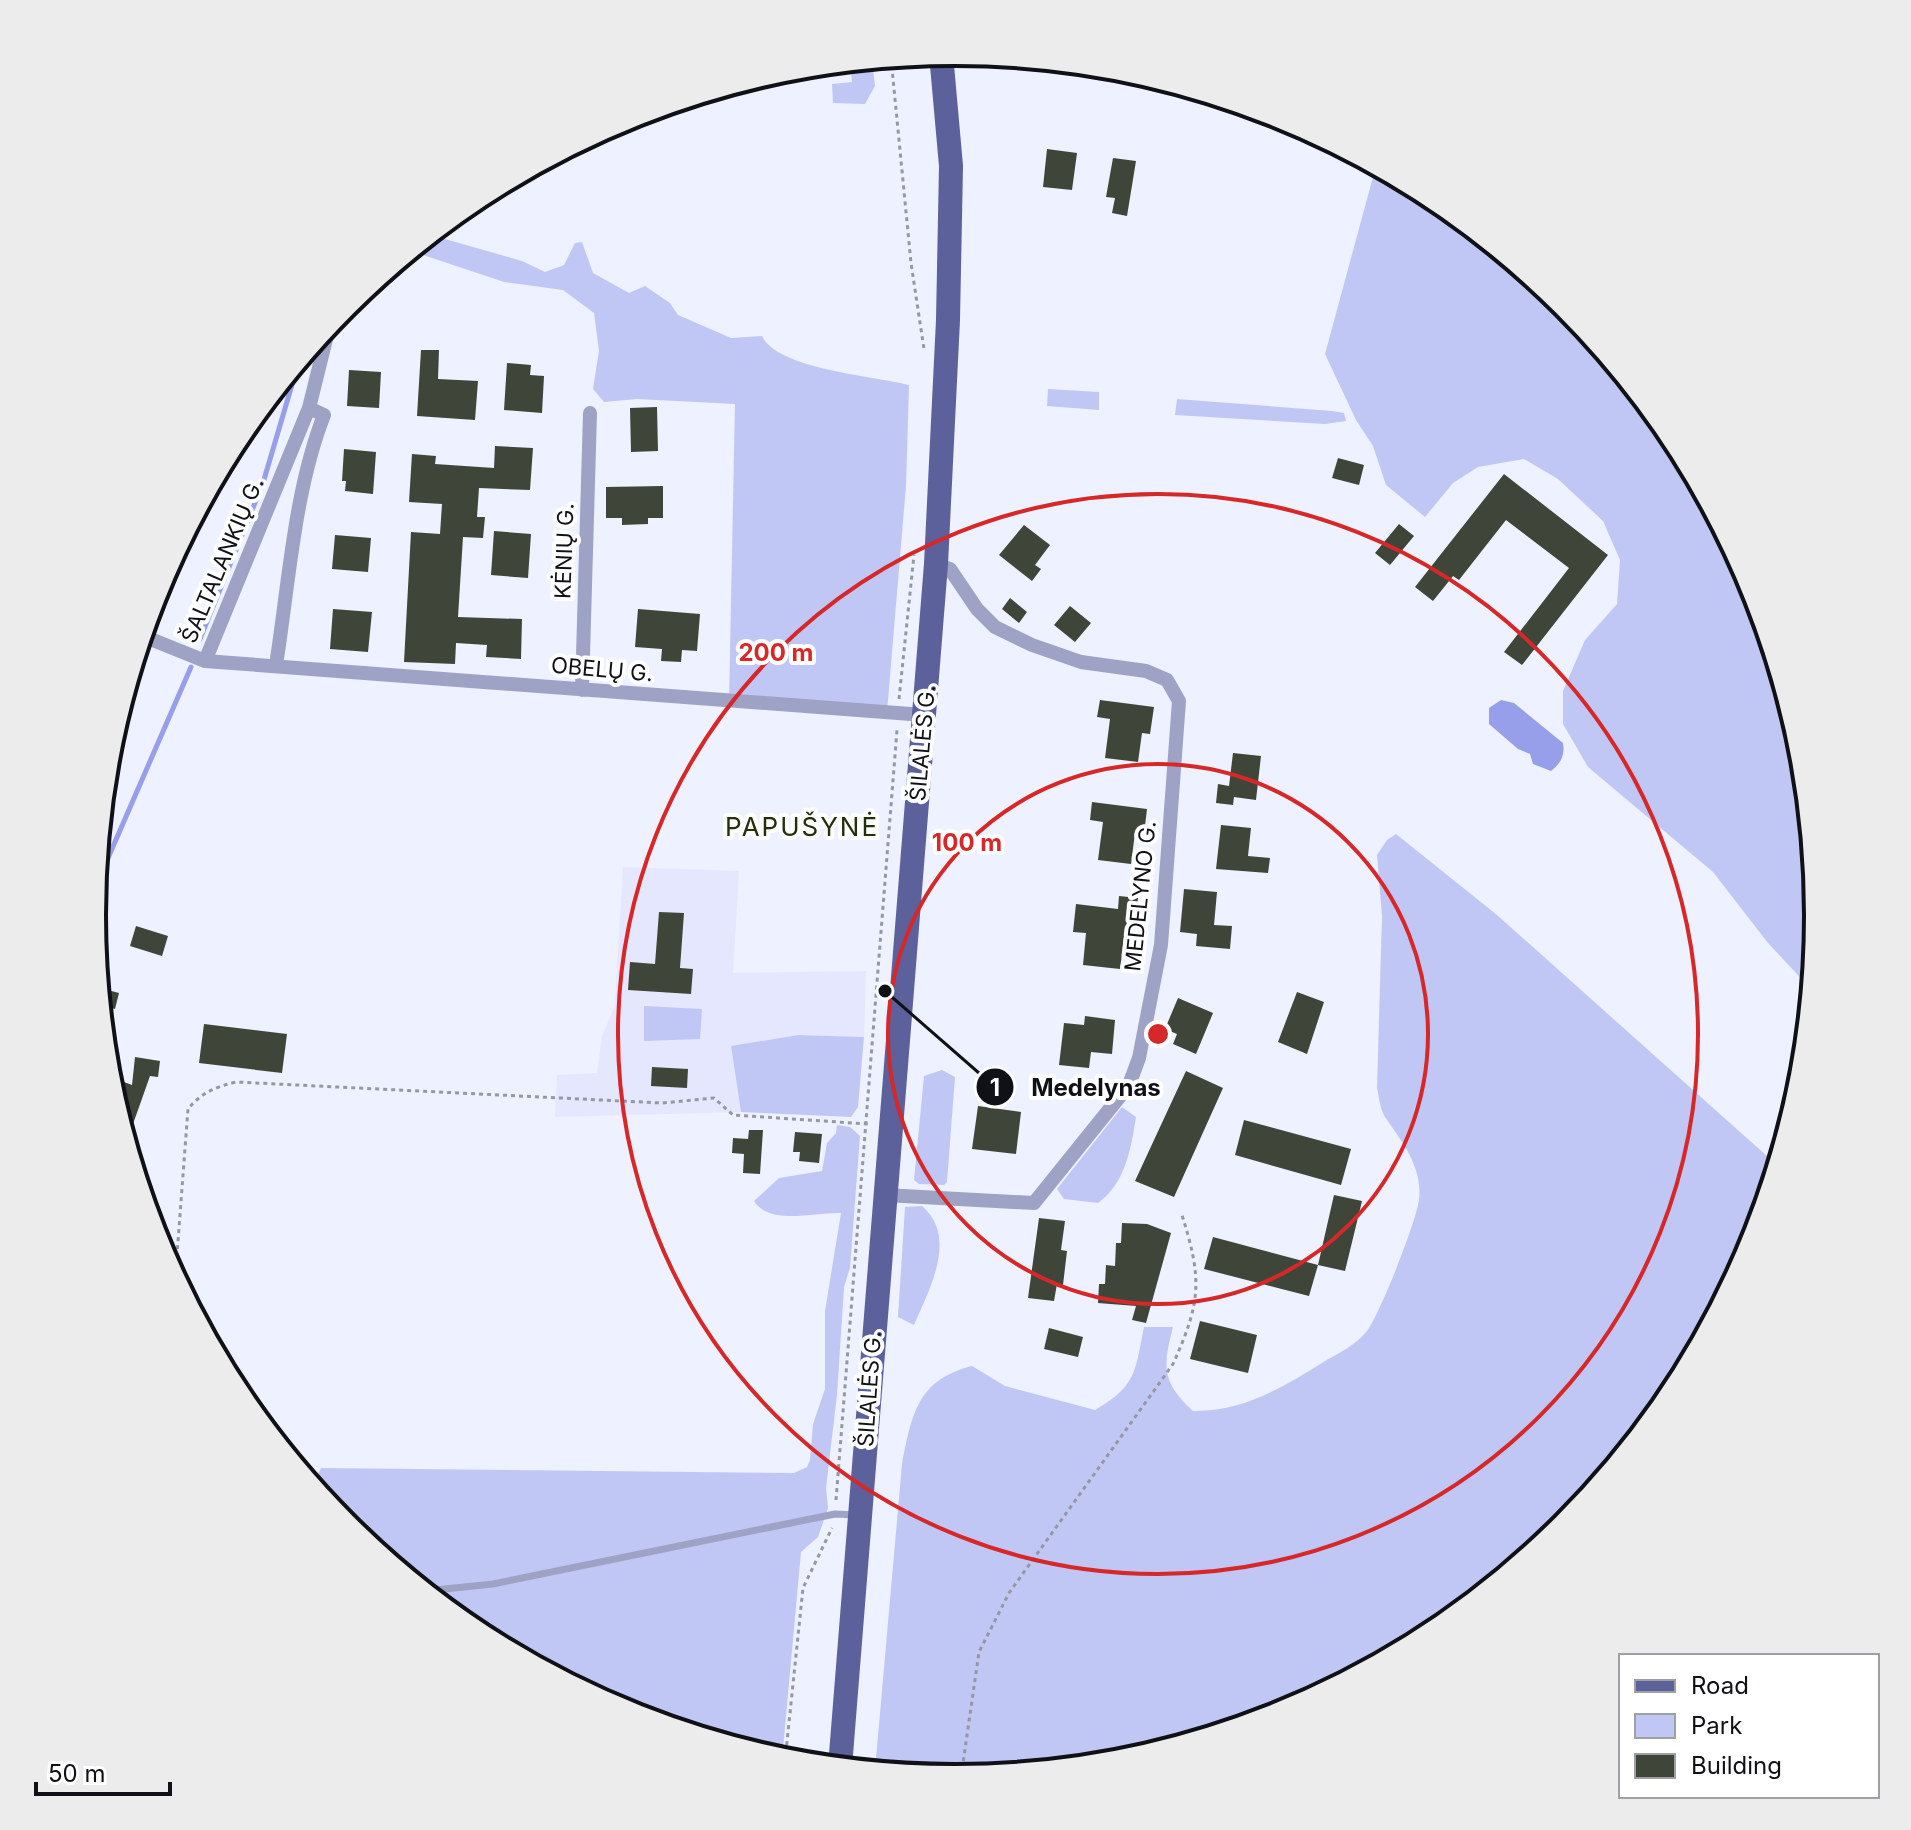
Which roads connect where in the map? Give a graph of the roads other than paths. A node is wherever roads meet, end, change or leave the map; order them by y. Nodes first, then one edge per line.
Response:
1 (942, 66) edge
2 (324, 348) edge
3 (309, 408) junction
4 (590, 413) dead end
5 (936, 564) junction
6 (153, 640) edge
7 (205, 661) junction
8 (276, 665) junction
9 (582, 690) junction
10 (924, 715) junction
11 (885, 1195) junction
12 (860, 1515) junction
13 (440, 1589) edge
14 (841, 1756) edge

1 - 5 main road, ŠILALĖS G.
2 - 3 street, ŠALTALANKIŲ G.
3 - 7 street, ŠALTALANKIŲ G.
3 - 8 street
4 - 9 street, KĖNIŲ G.
5 - 10 main road, ŠILALĖS G.
5 - 11 street, MEDELYNO G.
6 - 7 street, ŠALTALANKIŲ G.
7 - 8 street, OBELŲ G.
8 - 9 street, OBELŲ G.
9 - 10 street, OBELŲ G.
10 - 11 main road, ŠILALĖS G.
11 - 12 main road, ŠILALĖS G.
12 - 13 lane
12 - 14 main road, ŠILALĖS G.

